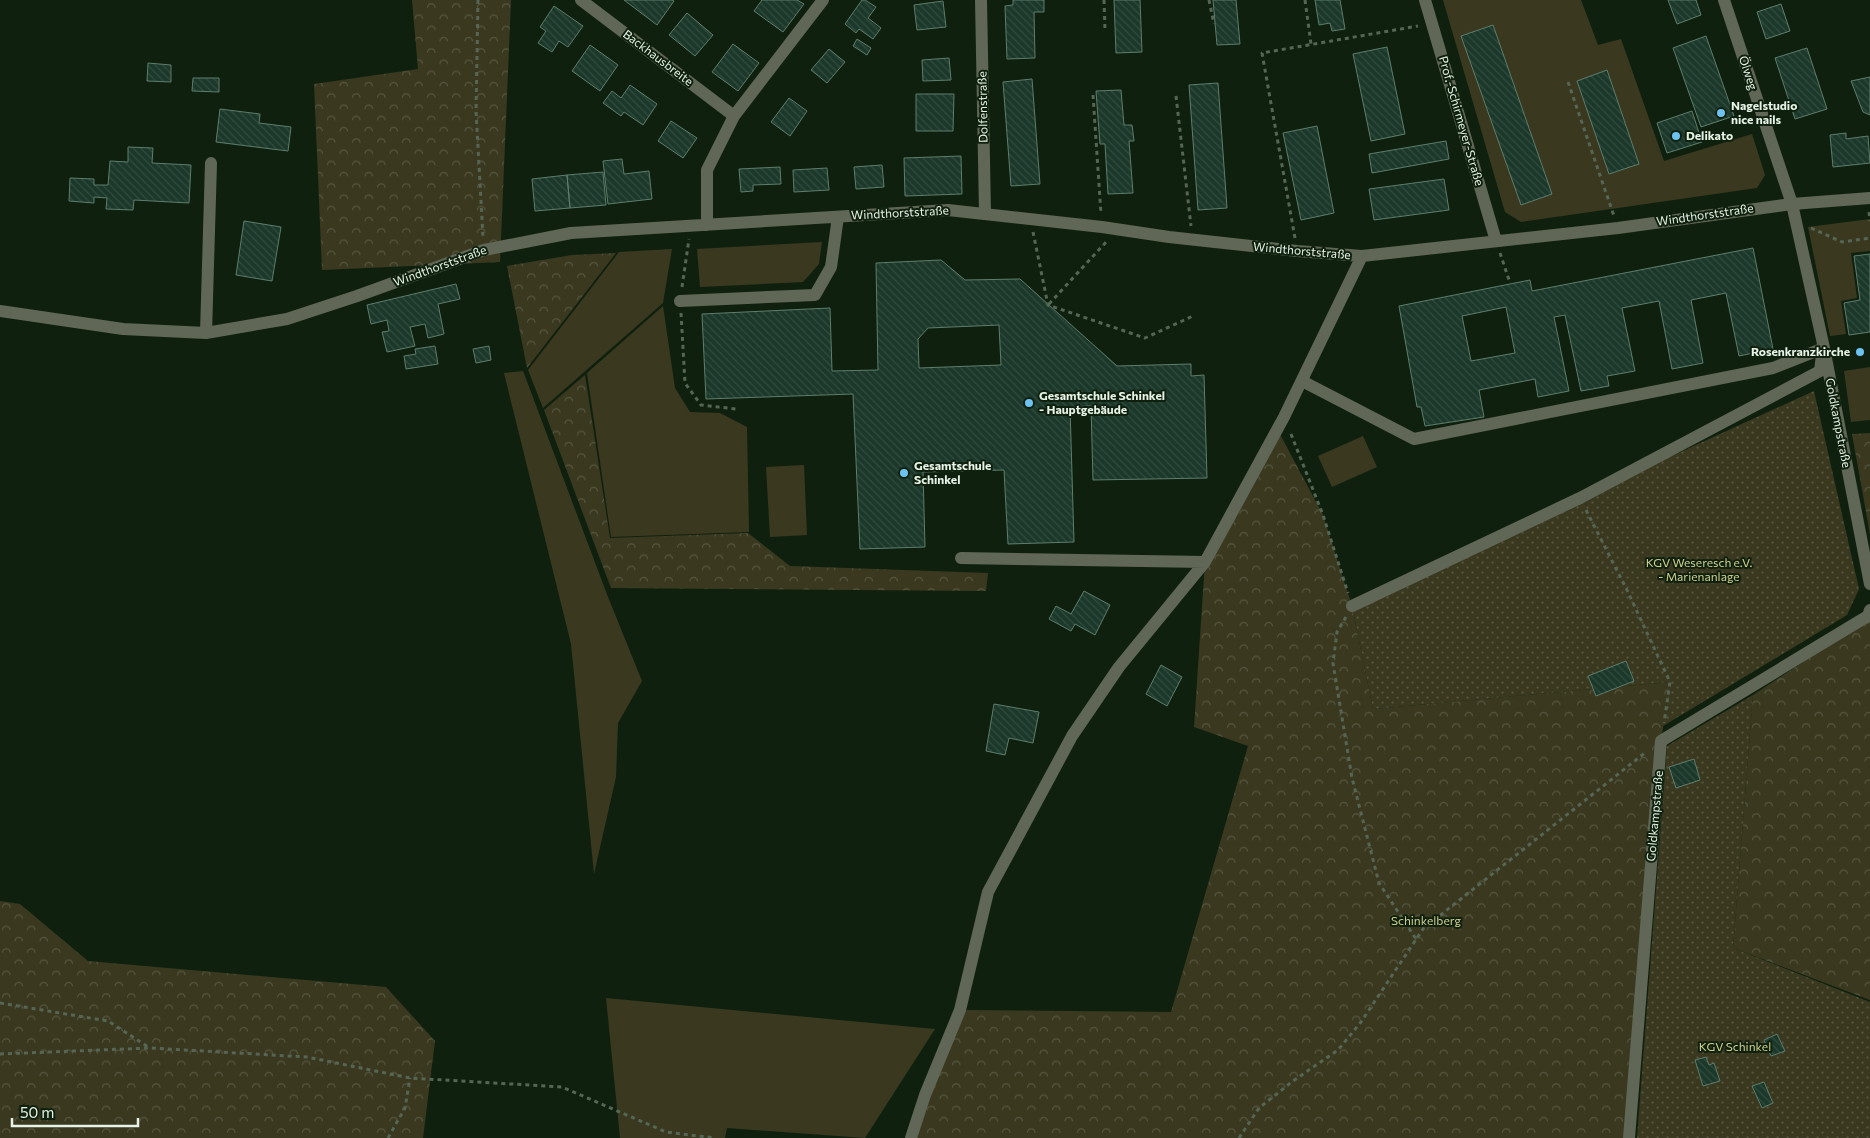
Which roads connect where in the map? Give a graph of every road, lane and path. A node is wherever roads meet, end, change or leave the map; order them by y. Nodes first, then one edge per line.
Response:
1 (478, 0) edge
2 (581, 0) edge
3 (823, 0) edge
4 (981, 0) edge
5 (1104, 0) edge
6 (1209, 0) edge
7 (1305, 0) edge
8 (1425, 0) edge
9 (1724, 0) edge
10 (1432, 23) junction
11 (1214, 24) dead end
12 (1105, 30) dead end
13 (1311, 44) junction
14 (1568, 82) dead end
15 (1093, 96) dead end
16 (1176, 96) dead end
17 (734, 116) junction
18 (212, 163) dead end
19 (1870, 198) edge
20 (1792, 204) junction
21 (985, 213) junction
22 (838, 217) junction
23 (1030, 219) junction
24 (706, 225) junction
25 (691, 226) junction
26 (1102, 227) junction
27 (1808, 227) dead end
28 (1618, 228) junction
29 (1118, 229) junction
30 (1870, 238) edge
31 (1192, 240) junction
32 (1496, 242) junction
33 (484, 250) junction
34 (1297, 251) junction
35 (1362, 256) junction
36 (1504, 265) dead end
37 (1510, 284) dead end
38 (680, 301) junction
39 (1048, 305) junction
40 (0, 312) edge
41 (1193, 316) dead end
42 (206, 333) junction
43 (1824, 348) junction
44 (1302, 381) junction
45 (736, 409) dead end
46 (1284, 417) junction
47 (1580, 498) junction
48 (962, 558) dead end
49 (1205, 562) junction
50 (1870, 584) edge
51 (1352, 606) junction
52 (1870, 610) edge
53 (1660, 740) junction
54 (1416, 940) junction
55 (0, 1003) edge
56 (150, 1048) junction
57 (0, 1054) edge
58 (410, 1078) junction
59 (388, 1138) edge
60 (715, 1138) edge
61 (910, 1138) edge
62 (1238, 1138) edge
63 (1629, 1138) edge

1 - 33 path
2 - 17 street, Backhausbreite
3 - 17 street
4 - 21 street, Dolfenstraße
5 - 12 path
6 - 11 path
7 - 13 path
8 - 10 street, Prof.-Schirmeyer-Straße
9 - 20 street, Ölweg
10 - 13 path
10 - 32 street, Prof.-Schirmeyer-Straße
13 - 34 path
14 - 28 path
15 - 26 path
16 - 31 path
17 - 24 street
18 - 42 street
19 - 20 street, Windthorststraße
20 - 28 street, Windthorststraße
20 - 43 street, Goldkampstraße
21 - 22 street, Windthorststraße
21 - 23 street, Windthorststraße
22 - 24 street, Windthorststraße
22 - 38 street
23 - 26 street, Windthorststraße
23 - 39 path
24 - 25 street, Windthorststraße
25 - 33 street, Windthorststraße
25 - 38 path
26 - 29 street, Windthorststraße
27 - 30 path
28 - 32 street, Windthorststraße
29 - 31 street, Windthorststraße
29 - 39 path
31 - 34 street, Windthorststraße
32 - 35 street, Windthorststraße
33 - 42 street, Windthorststraße
34 - 35 street, Windthorststraße
35 - 44 street
36 - 37 path
38 - 45 path
39 - 41 path
40 - 42 street, Windthorststraße
43 - 44 street
43 - 47 street
43 - 50 street, Goldkampstraße
44 - 46 street
46 - 49 street
46 - 51 path
47 - 51 street
47 - 53 path
48 - 49 street
49 - 61 street
51 - 54 path
52 - 53 street
53 - 54 path
53 - 63 street, Goldkampstraße
54 - 62 path
55 - 56 path
56 - 57 path
56 - 58 path
58 - 59 path
58 - 60 path

